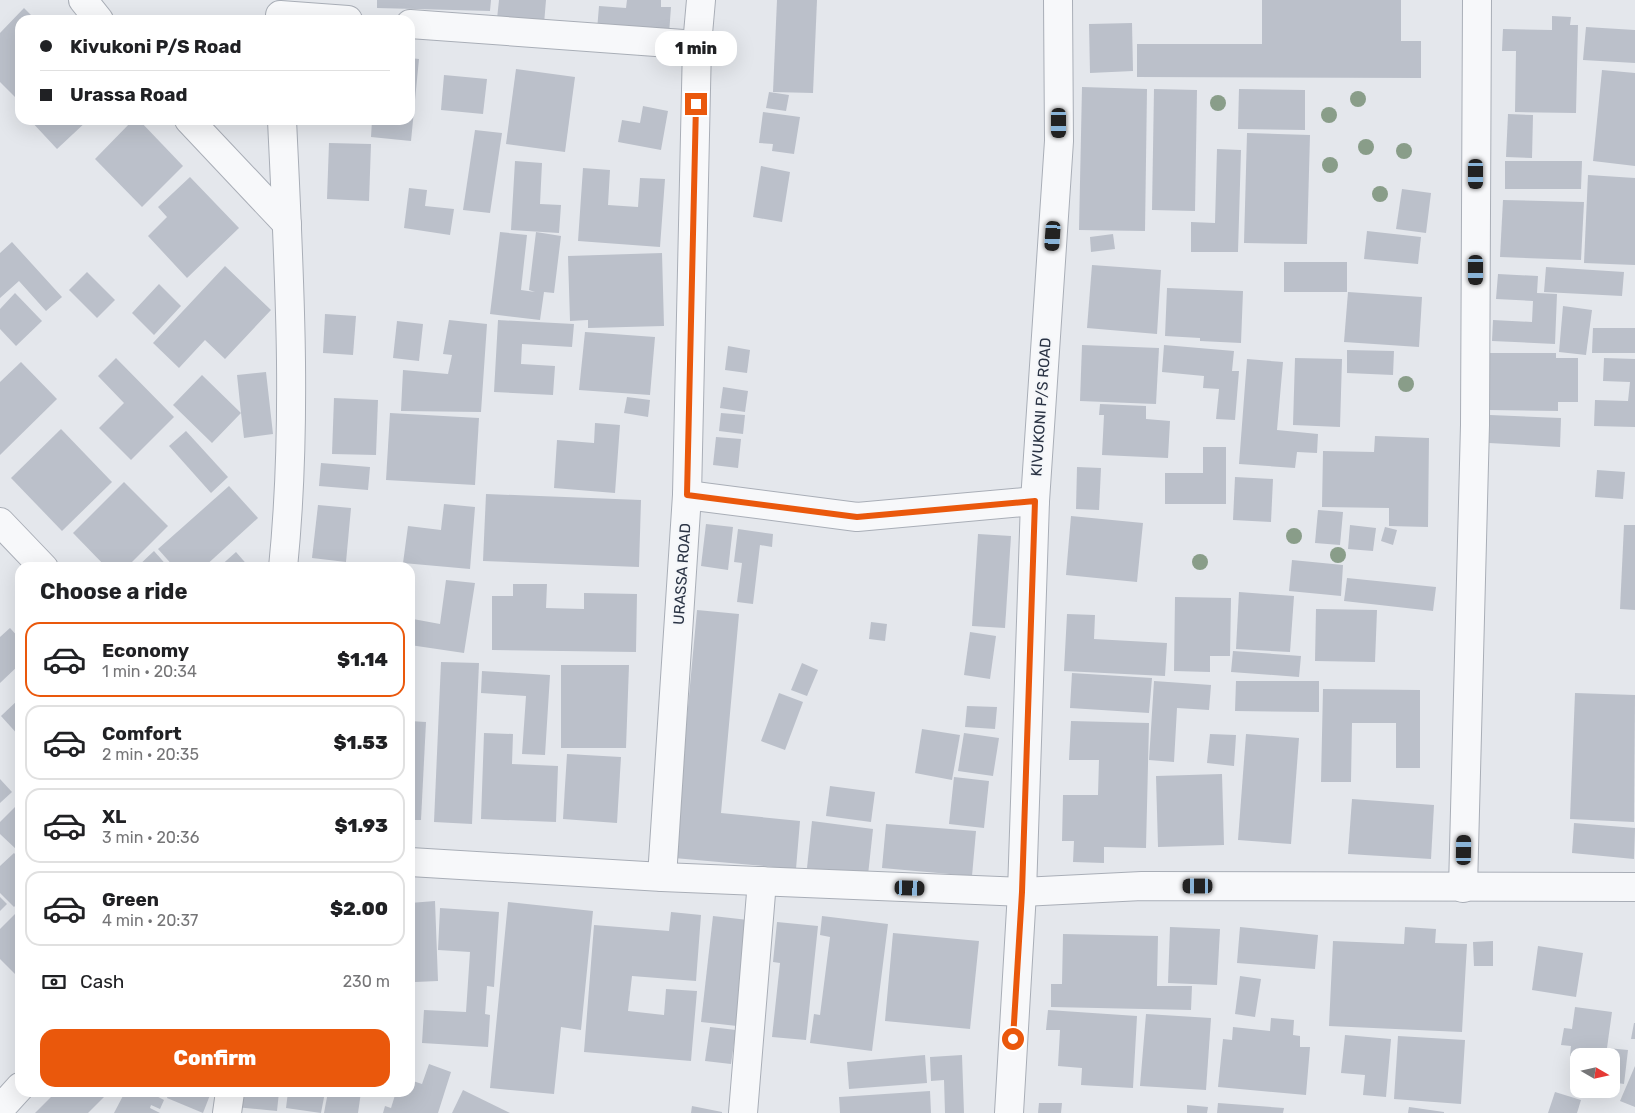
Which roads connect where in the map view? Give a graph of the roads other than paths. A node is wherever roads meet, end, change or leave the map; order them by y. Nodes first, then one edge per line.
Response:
1 (83, 0) edge
2 (701, 0) edge
3 (1058, 0) edge
4 (1477, 0) edge
5 (280, 12) edge
6 (96, 15) edge
7 (306, 15) edge
8 (415, 24) edge
9 (697, 45) junction
10 (194, 125) edge
11 (282, 125) edge
12 (287, 224) junction
13 (687, 495) junction
14 (1035, 501) junction
15 (0, 522) edge
16 (38, 562) edge
17 (284, 562) edge
18 (415, 862) edge
19 (662, 877) junction
20 (762, 881) junction
21 (1463, 888) junction
22 (1635, 888) edge
23 (1022, 892) junction
24 (15, 1093) edge
25 (229, 1097) edge
26 (0, 1110) edge
27 (227, 1113) edge
28 (743, 1113) edge
29 (1009, 1113) edge

1 - 6 street
2 - 9 street, URASSA ROAD
3 - 14 street, KIVUKONI P/S ROAD
4 - 21 street
5 - 7 street
8 - 9 street
9 - 13 street, URASSA ROAD
10 - 12 street
11 - 12 street
12 - 17 street
13 - 14 street
13 - 19 street, URASSA ROAD
14 - 23 street, KIVUKONI P/S ROAD
15 - 16 street
18 - 19 street
19 - 20 street
20 - 23 street
20 - 28 street
21 - 22 street
21 - 23 street
23 - 29 street, KIVUKONI P/S ROAD
24 - 26 street
25 - 27 street

